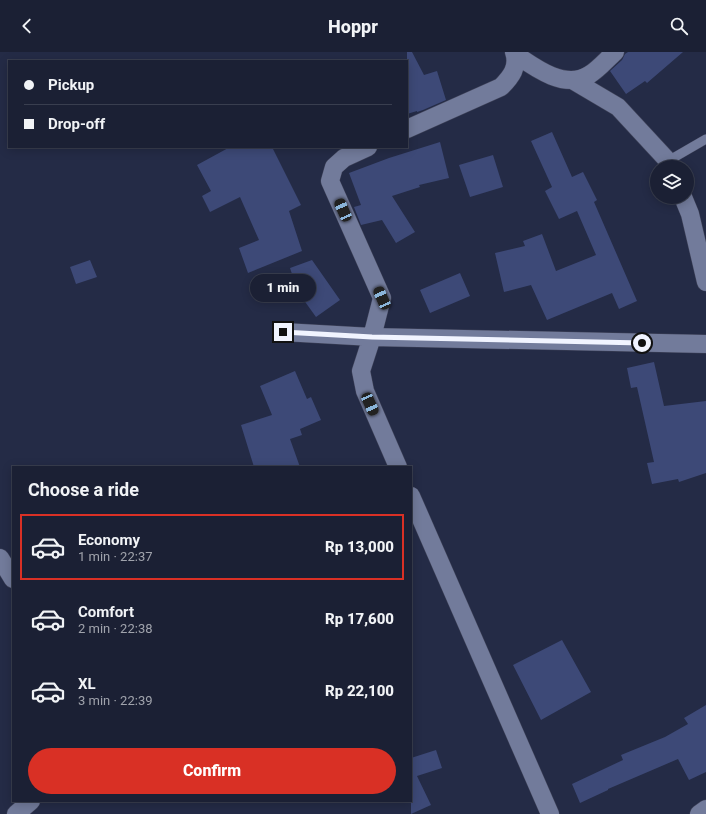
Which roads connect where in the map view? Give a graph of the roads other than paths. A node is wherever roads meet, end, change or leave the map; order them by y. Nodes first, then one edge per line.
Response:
1 (615, 52) edge
2 (515, 53) edge
3 (574, 81) junction
4 (408, 129) edge
5 (706, 139) edge
6 (366, 148) edge
7 (665, 160) edge
8 (675, 160) edge
9 (686, 204) edge
10 (706, 282) edge
11 (283, 332) dead end
12 (372, 337) junction
13 (706, 344) edge
14 (398, 466) edge
15 (412, 498) edge
16 (0, 558) edge
17 (12, 577) edge
18 (30, 802) edge
19 (706, 809) edge
20 (16, 814) edge
21 (550, 814) edge
22 (698, 814) edge

1 - 3 street
2 - 3 street
2 - 4 street
3 - 7 street
5 - 8 lane
6 - 12 street
9 - 10 street
11 - 12 street
12 - 13 street
12 - 14 street
15 - 21 street
16 - 17 street
18 - 20 street
19 - 22 street

